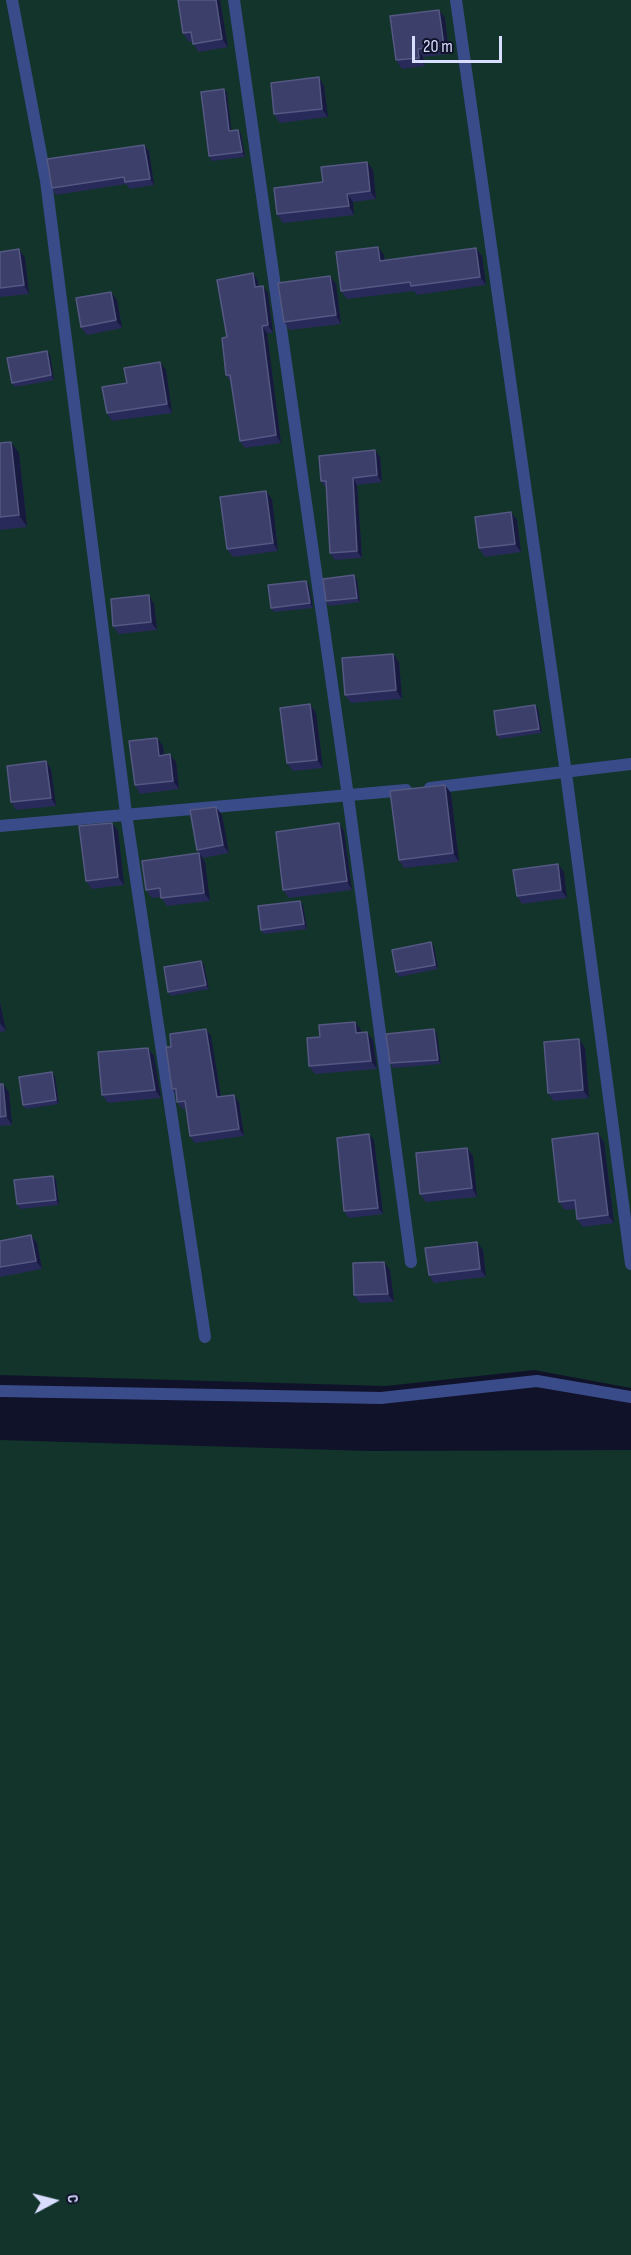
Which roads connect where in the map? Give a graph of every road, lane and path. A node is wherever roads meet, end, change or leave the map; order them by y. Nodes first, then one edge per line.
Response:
1 (12, 0) edge
2 (234, 0) edge
3 (456, 0) edge
4 (631, 764) edge
5 (566, 773) junction
6 (348, 796) junction
7 (126, 813) junction
8 (0, 826) edge
9 (411, 1262) dead end
10 (631, 1264) edge
11 (205, 1337) dead end
12 (0, 1391) edge
13 (631, 1397) edge

1 - 7 street
2 - 6 street
3 - 5 street
4 - 5 street
5 - 6 street
5 - 10 street
6 - 7 street
6 - 9 street
7 - 8 street
7 - 11 street
12 - 13 street

